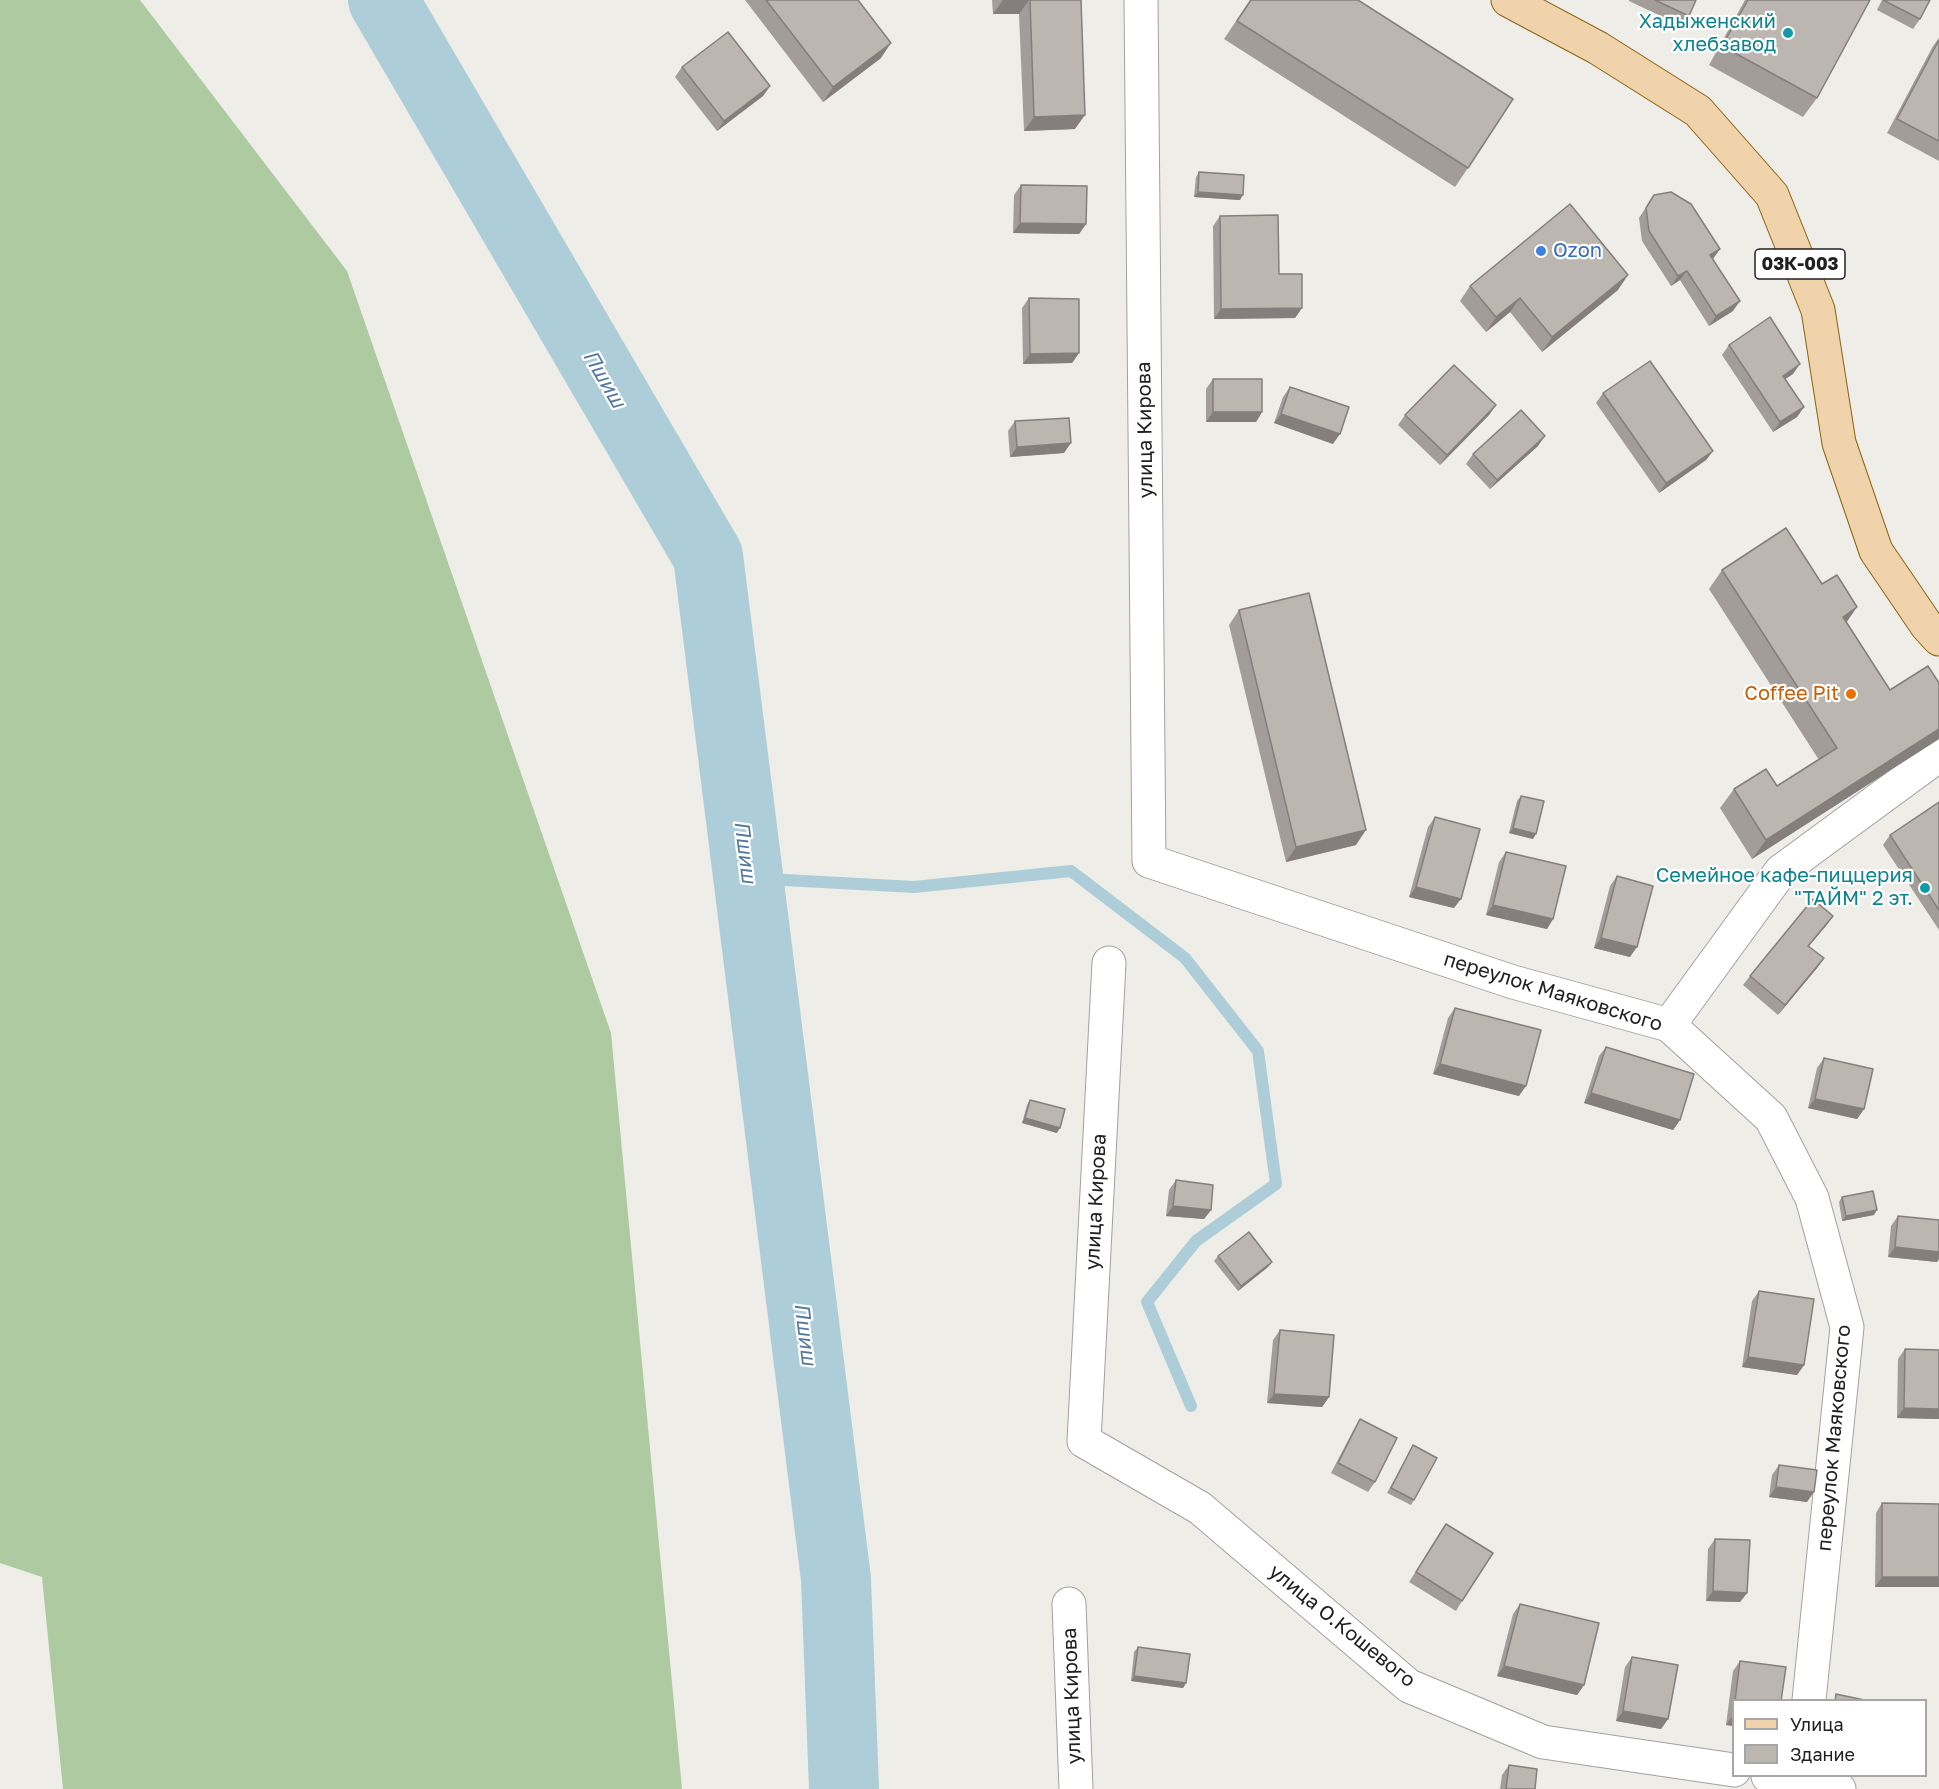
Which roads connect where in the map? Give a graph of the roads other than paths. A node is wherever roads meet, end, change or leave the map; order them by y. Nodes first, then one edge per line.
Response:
1 (1141, 0) edge
2 (1508, 0) edge
3 (1939, 639) edge
4 (1939, 755) edge
5 (1149, 861) joint
6 (1108, 963) dead end
7 (1669, 1025) junction
8 (1084, 1441) joint
9 (1069, 1604) dead end
10 (1809, 1699) edge
11 (1732, 1770) edge
12 (1784, 1777) edge
13 (1801, 1778) edge
14 (1076, 1789) edge
15 (1839, 1789) edge

1 - 5 street, улица Кирова
2 - 3 main road, 03К-003
4 - 7 street
5 - 7 street, переулок Маяковского
6 - 8 street, улица Кирова
7 - 10 street, переулок Маяковского
8 - 11 street, улица О.Кошевого
9 - 14 street, улица Кирова
12 - 13 street
13 - 15 street

